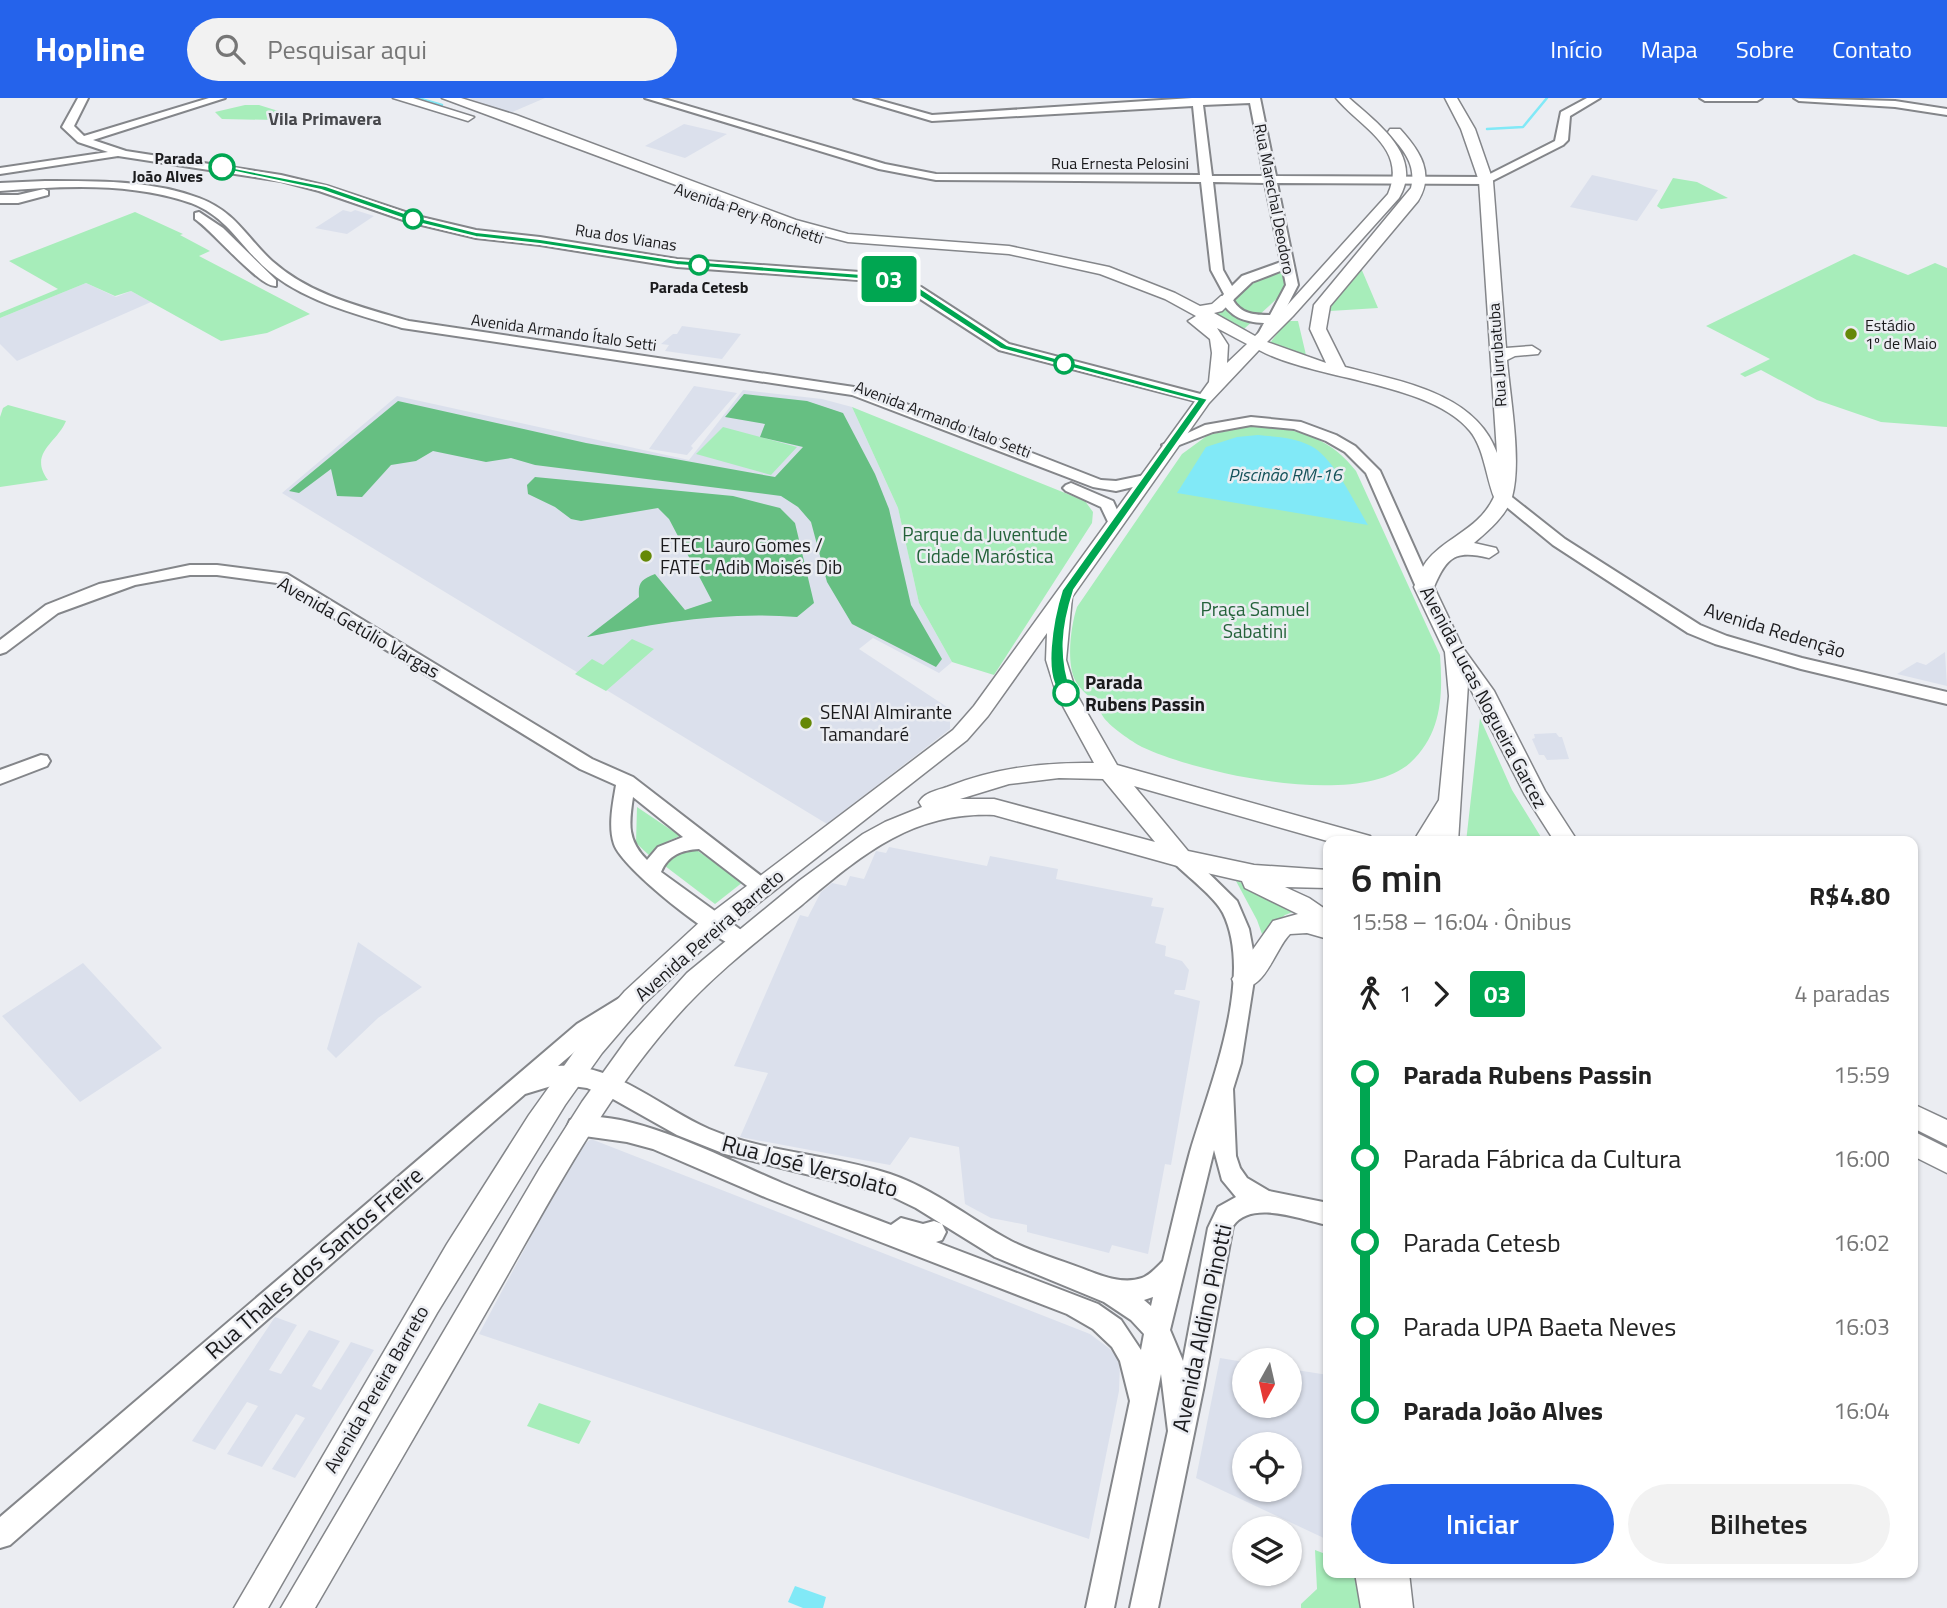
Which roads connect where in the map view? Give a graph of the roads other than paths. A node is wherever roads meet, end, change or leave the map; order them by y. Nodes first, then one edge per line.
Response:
1 (83, 98) edge
2 (220, 98) edge
3 (399, 98) edge
4 (447, 98) edge
5 (650, 98) edge
6 (859, 98) edge
7 (1254, 98) edge
8 (1342, 98) edge
9 (1363, 98) edge
10 (1451, 98) edge
11 (1595, 98) edge
12 (1705, 98) edge
13 (1757, 98) edge
14 (1799, 98) edge
15 (1197, 100) edge
16 (1947, 112) edge
17 (82, 140) junction
18 (124, 154) junction
19 (0, 171) edge
20 (1208, 178) junction
21 (1270, 178) junction
22 (1402, 179) junction
23 (1420, 179) junction
24 (1486, 181) junction
25 (0, 187) edge
26 (0, 198) edge
27 (1287, 264) junction
28 (288, 295) junction
29 (1228, 296) junction
30 (345, 306) junction
31 (1199, 311) junction
32 (362, 323) junction
33 (425, 329) junction
34 (1269, 329) junction
35 (470, 336) junction
36 (447, 344) junction
37 (1532, 351) dead end
38 (544, 352) junction
39 (1498, 359) junction
40 (1239, 360) junction
41 (1317, 365) junction
42 (1338, 370) junction
43 (750, 380) junction
44 (1217, 382) junction
45 (1203, 399) junction
46 (969, 440) junction
47 (1169, 445) junction
48 (1021, 455) joint
49 (1145, 480) junction
50 (1503, 497) junction
51 (1115, 523) junction
52 (1450, 551) junction
53 (1489, 552) dead end
54 (1424, 587) junction
55 (1068, 590) junction
56 (0, 648) edge
57 (1454, 650) junction
58 (1947, 698) edge
59 (41, 761) dead end
60 (1109, 771) junction
61 (0, 777) edge
62 (626, 782) junction
63 (1451, 797) junction
64 (892, 827) junction
65 (1340, 836) edge
66 (1428, 836) edge
67 (1448, 836) edge
68 (1563, 836) edge
69 (704, 841) junction
70 (1181, 858) junction
71 (651, 874) junction
72 (1323, 879) edge
73 (762, 887) junction
74 (1323, 920) edge
75 (716, 924) junction
76 (1323, 929) edge
77 (740, 941) junction
78 (1244, 979) junction
79 (634, 998) junction
80 (569, 1075) junction
81 (606, 1085) junction
82 (1223, 1090) junction
83 (511, 1094) junction
84 (1918, 1118) edge
85 (578, 1127) junction
86 (1947, 1133) edge
87 (1918, 1146) edge
88 (1947, 1161) edge
89 (855, 1176) junction
90 (774, 1190) junction
91 (1264, 1202) junction
92 (1323, 1213) edge
93 (935, 1231) junction
94 (1173, 1268) junction
95 (1097, 1287) junction
96 (1157, 1331) junction
97 (1141, 1404) junction
98 (1180, 1428) junction
99 (0, 1535) edge
100 (1372, 1578) edge
101 (1394, 1578) edge
102 (250, 1608) edge
103 (297, 1608) edge
104 (1100, 1608) edge
105 (1144, 1608) edge
106 (1377, 1608) edge
107 (1397, 1608) edge

1 - 17 street
2 - 17 street
3 - 44 main road, Avenida Pery Ronchetti
4 - 31 main road, Avenida Pery Ronchetti
5 - 20 street, Rua Ernesta Pelosini
6 - 15 street
7 - 15 street
7 - 21 street, Rua Marechal Deodoro
8 - 22 main road
9 - 23 main road
10 - 24 main road, Rua Jurubatuba
11 - 24 street
12 - 13 street
14 - 16 street
15 - 20 street
17 - 18 street, Rua dos Vianas
18 - 19 street
18 - 45 street, Rua dos Vianas
20 - 21 street, Rua Ernesta Pelosini
20 - 29 street
21 - 22 street, Rua Ernesta Pelosini
21 - 27 street, Rua Marechal Deodoro
22 - 23 street, Rua Ernesta Pelosini
22 - 34 main road
23 - 24 street, Rua Ernesta Pelosini
23 - 42 main road
24 - 39 main road, Rua Jurubatuba
25 - 30 street, Avenida Armando Ítalo Setti
26 - 28 street
27 - 29 street
27 - 34 street, Rua Marechal Deodoro
28 - 30 street
28 - 32 street, Avenida Armando Italo Setti
29 - 31 main road
29 - 34 street
30 - 33 street, Avenida Armando Ítalo Setti
31 - 34 main road, Avenida Pery Ronchetti
32 - 33 street
32 - 36 street, Avenida Armando Italo Setti
33 - 35 main road, Avenida Armando Ítalo Setti
34 - 40 main road, Rua Marechal Deodoro
34 - 41 main road, Avenida Pery Ronchetti
35 - 36 street
35 - 38 main road, Avenida Armando Ítalo Setti
36 - 38 street, Avenida Armando Italo Setti
37 - 39 main road
38 - 43 street, Avenida Armando Italo Setti
39 - 50 main road, Rua Jurubatuba
40 - 41 main road
40 - 44 main road, Rua Marechal Deodoro
41 - 42 main road
42 - 50 main road
43 - 46 street, Avenida Armando Italo Setti
43 - 46 main road
44 - 45 main road, Rua Marechal Deodoro
45 - 47 main road, Avenida Pereira Barreto
46 - 48 street
46 - 51 street, Avenida Armando Italo Setti
47 - 49 main road, Avenida Pereira Barreto
47 - 54 street, Avenida Lucas Nogueira Garcez
48 - 49 main road
49 - 51 main road, Avenida Pereira Barreto
50 - 52 main road
50 - 58 street, Avenida Redenção
51 - 55 main road, Avenida Pereira Barreto
52 - 53 main road
52 - 54 main road
54 - 57 main road, Avenida Lucas Nogueira Garcez
55 - 60 main road
55 - 73 main road, Avenida Pereira Barreto
56 - 62 street, Avenida Getúlio Vargas
57 - 63 main road
57 - 68 main road, Avenida Lucas Nogueira Garcez
59 - 61 street
60 - 64 main road
60 - 65 main road
60 - 70 main road
62 - 69 street, Avenida Getúlio Vargas
62 - 71 street
63 - 66 main road
63 - 67 main road
64 - 70 main road
64 - 77 main road
69 - 71 street
69 - 73 street, Avenida Getúlio Vargas
70 - 72 main road
70 - 74 main road
70 - 78 street, Avenida Aldino Pinotti
71 - 75 street
73 - 75 main road, Avenida Pereira Barreto
75 - 77 street
75 - 79 main road, Avenida Pereira Barreto
76 - 78 main road
77 - 81 main road, Avenida Pereira Barreto
78 - 82 street, Avenida Aldino Pinotti
79 - 80 main road, Avenida Pereira Barreto
79 - 83 street, Rua Thales dos Santos Freire
80 - 81 street, Rua José Versolato
80 - 83 street, Rua José Versolato
80 - 102 main road, Avenida Pereira Barreto
81 - 85 main road, Avenida Pereira Barreto
81 - 89 street, Rua José Versolato
82 - 91 street, Avenida Aldino Pinotti
82 - 94 street, Avenida Aldino Pinotti
83 - 99 street, Rua Thales dos Santos Freire
84 - 86 main road
85 - 90 street, Rua José Versolato
85 - 103 main road, Avenida Pereira Barreto
87 - 88 main road
89 - 90 street
89 - 93 street, Rua José Versolato
90 - 93 street, Rua José Versolato
91 - 92 street
91 - 98 street, Avenida Aldino Pinotti
93 - 95 street, Rua José Versolato
93 - 97 street, Rua José Versolato
94 - 95 street
94 - 96 street, Avenida Aldino Pinotti
95 - 96 street, Rua José Versolato
96 - 97 street, Avenida Aldino Pinotti
96 - 98 street, Rua José Versolato
97 - 104 street, Avenida Aldino Pinotti
98 - 105 street, Avenida Aldino Pinotti
100 - 106 main road
101 - 107 main road

